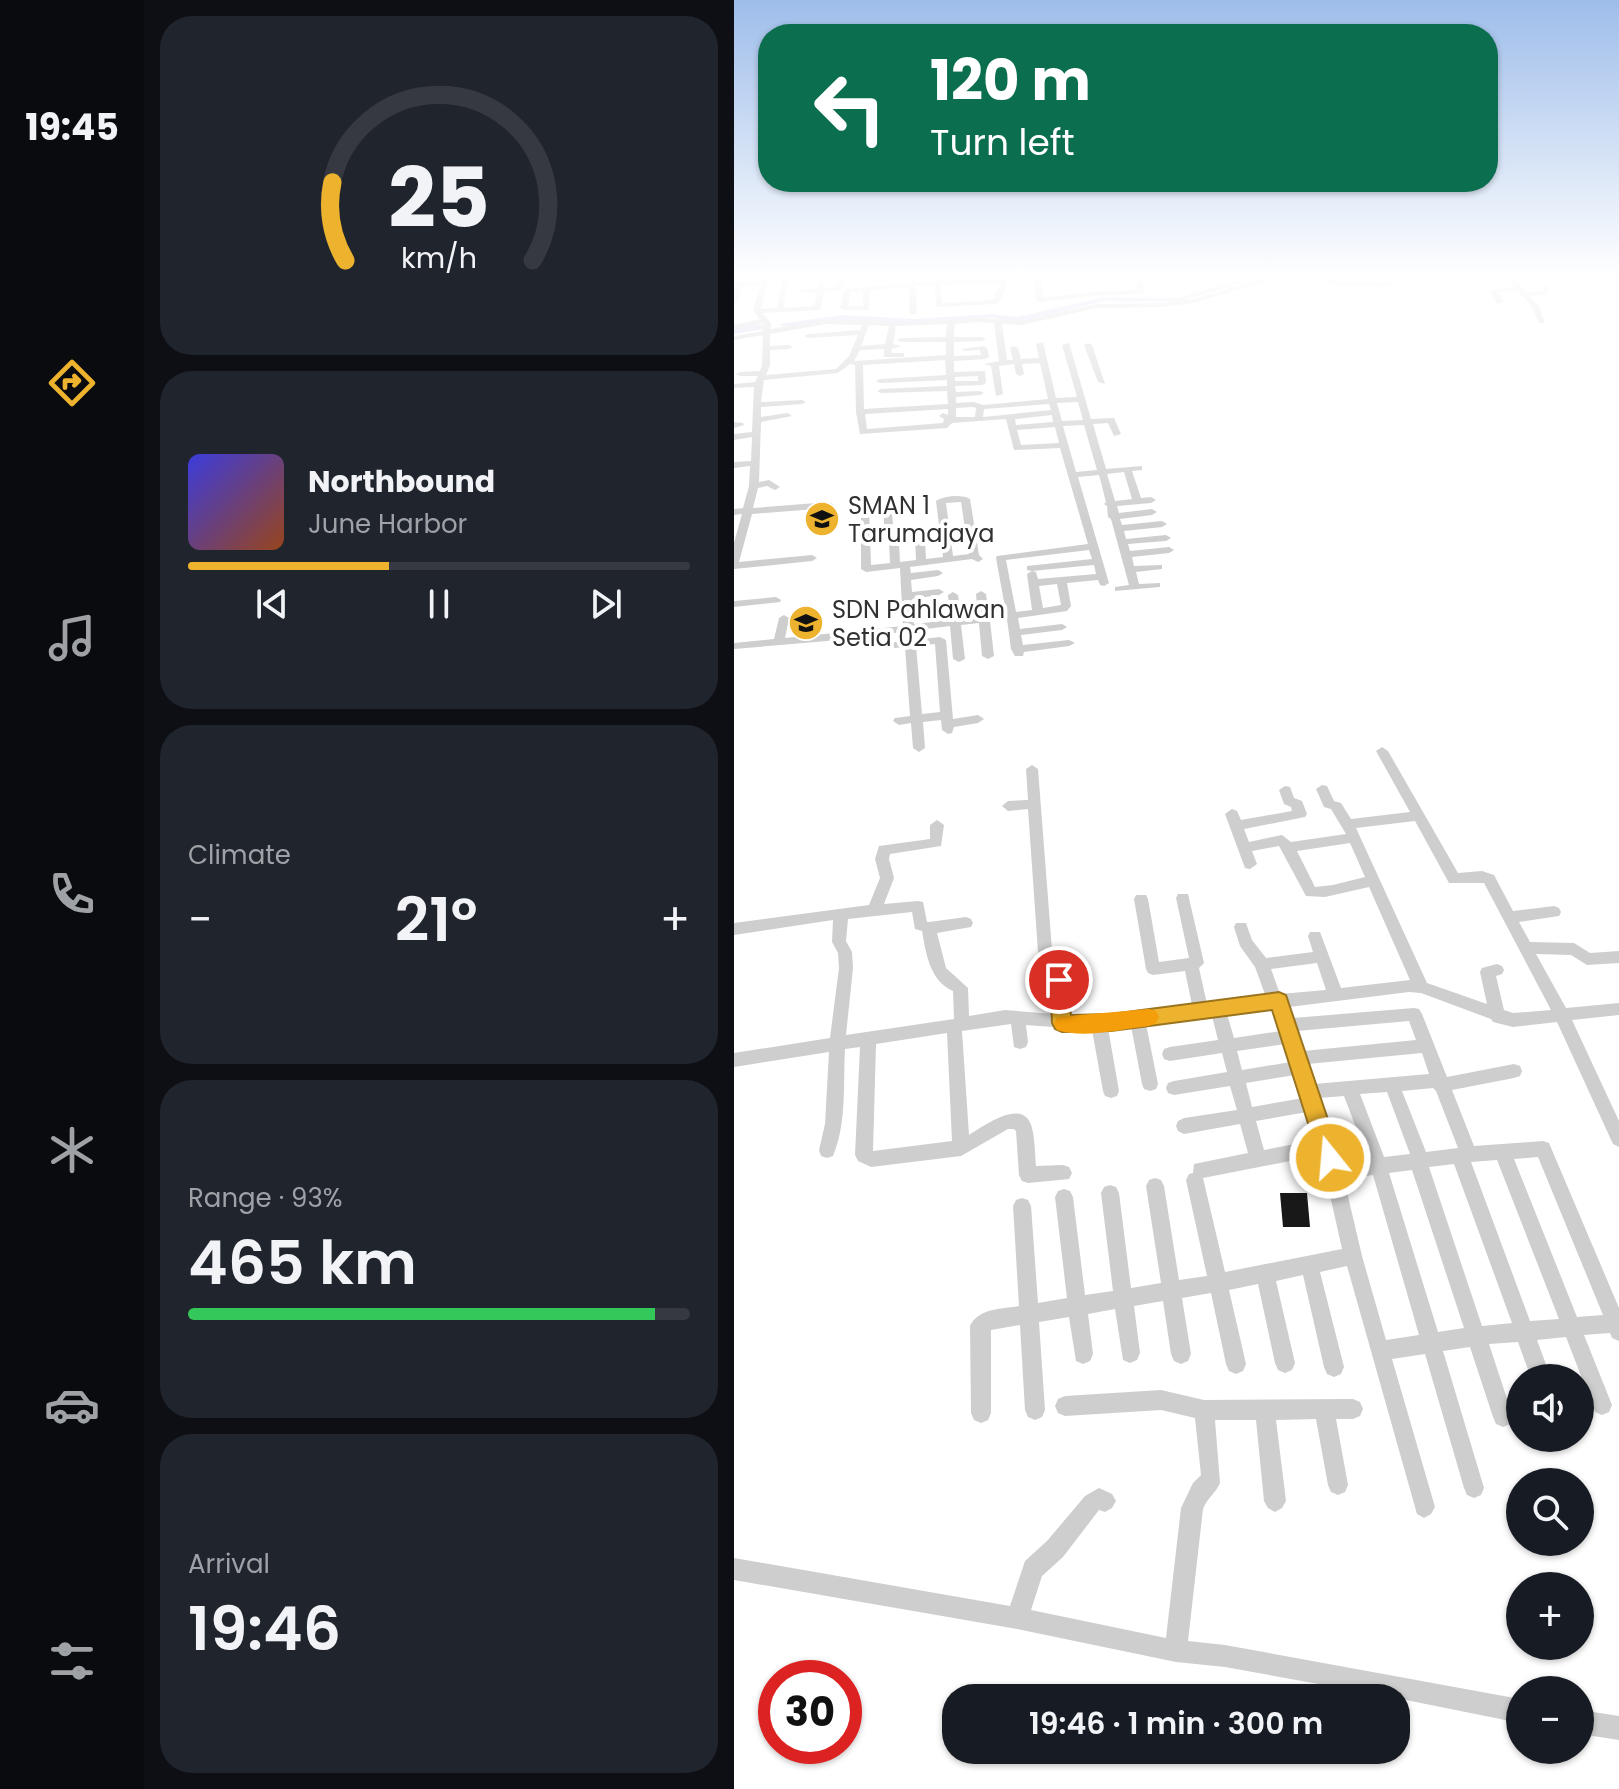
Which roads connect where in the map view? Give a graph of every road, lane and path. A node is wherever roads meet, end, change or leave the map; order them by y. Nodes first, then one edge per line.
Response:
1 (764, 360) edge
2 (850, 360) edge
3 (938, 360) edge
4 (949, 360) edge
5 (992, 360) edge
6 (1038, 360) edge
7 (1044, 360) edge
8 (1070, 360) edge
9 (1093, 360) edge
10 (1018, 362) junction
11 (781, 363) dead end
12 (859, 363) junction
13 (848, 364) junction
14 (991, 364) junction
15 (740, 374) dead end
16 (1020, 374) dead end
17 (948, 377) junction
18 (760, 378) junction
19 (803, 381) dead end
20 (1102, 382) dead end
21 (734, 386) edge
22 (880, 386) junction
23 (998, 388) junction
24 (1011, 393) dead end
25 (1079, 399) junction
26 (1053, 401) junction
27 (802, 402) dead end
28 (757, 405) junction
29 (986, 407) dead end
30 (1055, 412) junction
31 (788, 416) dead end
32 (860, 417) junction
33 (1010, 417) junction
34 (754, 418) junction
35 (985, 419) dead end
36 (1086, 421) junction
37 (1058, 424) junction
38 (1032, 426) junction
39 (1013, 428) junction
40 (756, 434) junction
41 (1117, 434) dead end
42 (734, 437) edge
43 (1064, 445) junction
44 (1036, 448) junction
45 (756, 463) junction
46 (734, 465) edge
47 (1139, 468) dead end
48 (1127, 469) junction
49 (1101, 472) junction
50 (1073, 475) junction
51 (754, 486) junction
52 (775, 487) dead end
53 (1151, 500) dead end
54 (1137, 501) junction
55 (1109, 504) junction
56 (829, 505) dead end
57 (864, 507) dead end
58 (748, 511) junction
59 (734, 512) edge
60 (1152, 512) dead end
61 (887, 513) dead end
62 (1115, 524) junction
63 (1162, 524) dead end
64 (1088, 530) junction
65 (1059, 537) dead end
66 (889, 538) junction
67 (1166, 538) dead end
68 (920, 539) dead end
69 (1034, 540) dead end
70 (864, 541) junction
71 (1122, 542) junction
72 (1090, 547) junction
73 (1062, 550) junction
74 (1169, 550) dead end
75 (1032, 554) junction
76 (1125, 555) junction
77 (812, 558) dead end
78 (948, 559) junction
79 (1095, 561) junction
80 (921, 562) junction
81 (734, 563) edge
82 (900, 565) junction
83 (1158, 567) dead end
84 (1031, 568) junction
85 (1130, 570) junction
86 (938, 573) dead end
87 (907, 577) junction
88 (1061, 580) junction
89 (1034, 583) junction
90 (1156, 585) dead end
91 (1135, 587) junction
92 (1119, 589) dead end
93 (939, 592) dead end
94 (981, 594) dead end
95 (953, 595) dead end
96 (908, 596) junction
97 (776, 600) dead end
98 (734, 604) edge
99 (938, 607) dead end
100 (909, 610) junction
101 (1038, 612) junction
102 (1011, 616) junction
103 (784, 618) dead end
104 (983, 619) junction
105 (956, 622) junction
106 (924, 626) junction
107 (1062, 627) dead end
108 (909, 628) junction
109 (1014, 633) junction
110 (925, 641) junction
111 (779, 642) junction
112 (910, 643) junction
113 (1069, 643) dead end
114 (895, 645) dead end
115 (734, 646) edge
116 (988, 656) dead end
117 (959, 659) dead end
118 (915, 719) junction
119 (978, 719) dead end
120 (899, 721) dead end
121 (947, 723) junction
122 (919, 748) dead end
123 (1382, 751) dead end
124 (1032, 769) dead end
125 (1322, 789) dead end
126 (1285, 790) dead end
127 (1034, 804) junction
128 (1008, 806) dead end
129 (1420, 816) junction
130 (937, 825) dead end
131 (1350, 831) junction
132 (1288, 847) junction
133 (1244, 848) junction
134 (1250, 864) dead end
135 (1371, 881) junction
136 (1183, 898) dead end
137 (1141, 899) dead end
138 (874, 910) junction
139 (1554, 912) dead end
140 (841, 914) junction
141 (1510, 917) junction
142 (966, 923) dead end
143 (1241, 927) dead end
144 (929, 928) junction
145 (734, 929) edge
146 (1315, 936) dead end
147 (1528, 948) junction
148 (1322, 957) junction
149 (1618, 959) edge
150 (1191, 964) junction
151 (1262, 964) junction
152 (1497, 970) dead end
153 (1421, 987) junction
154 (1335, 993) junction
155 (1277, 1001) junction
156 (1619, 1009) edge
157 (1210, 1010) junction
158 (1562, 1016) junction
159 (1498, 1017) junction
160 (1018, 1018) junction
161 (1137, 1019) junction
162 (1062, 1023) junction
163 (1099, 1023) junction
164 (958, 1025) junction
165 (1289, 1030) junction
166 (868, 1040) junction
167 (1020, 1042) dead end
168 (837, 1045) junction
169 (1227, 1045) junction
170 (1427, 1046) junction
171 (1170, 1054) dead end
172 (734, 1060) edge
173 (1299, 1063) junction
174 (1514, 1071) dead end
175 (1236, 1078) junction
176 (1440, 1082) junction
177 (1150, 1084) dead end
178 (1392, 1085) junction
179 (1174, 1088) dead end
180 (1350, 1089) junction
181 (1111, 1091) dead end
182 (1311, 1098) junction
183 (1246, 1115) junction
184 (1184, 1126) dead end
185 (1619, 1139) edge
186 (1327, 1146) junction
187 (961, 1148) junction
188 (827, 1150) dead end
189 (1503, 1153) junction
190 (1464, 1155) junction
191 (1258, 1159) junction
192 (1419, 1161) junction
193 (1379, 1167) junction
194 (1334, 1172) junction
195 (1063, 1173) dead end
196 (1155, 1186) dead end
197 (1110, 1193) dead end
198 (1064, 1197) dead end
199 (1022, 1206) dead end
200 (1353, 1256) junction
201 (1309, 1264) junction
202 (1265, 1273) junction
203 (1218, 1283) junction
204 (1172, 1290) junction
205 (1123, 1297) junction
206 (1078, 1305) junction
207 (1029, 1315) junction
208 (1572, 1327) junction
209 (1617, 1327) edge
210 (1524, 1331) junction
211 (1476, 1336) junction
212 (1429, 1342) junction
213 (1381, 1351) junction
214 (1130, 1353) dead end
215 (1083, 1354) dead end
216 (1181, 1354) dead end
217 (1285, 1363) dead end
218 (1236, 1364) dead end
219 (1536, 1364) edge
220 (1334, 1367) dead end
221 (1602, 1405) dead end
222 (1065, 1406) dead end
223 (1265, 1409) junction
224 (1324, 1409) junction
225 (1353, 1409) dead end
226 (1035, 1410) dead end
227 (1204, 1410) junction
228 (981, 1413) dead end
229 (1503, 1417) dead end
230 (1338, 1485) dead end
231 (1474, 1488) dead end
232 (1105, 1501) dead end
233 (1275, 1501) dead end
234 (1424, 1507) dead end
235 (734, 1569) edge
236 (1017, 1618) junction
237 (1176, 1651) junction
238 (1506, 1708) edge
239 (1594, 1724) edge
240 (1619, 1728) edge

1 - 18 street
2 - 13 street
3 - 17 street
4 - 17 street
5 - 14 street
6 - 10 street
7 - 26 street
8 - 25 street
9 - 20 street
10 - 14 street
10 - 16 street
11 - 18 street
12 - 13 street
12 - 22 street
12 - 32 street
13 - 18 street
14 - 17 street
14 - 23 street
15 - 18 street
17 - 22 street
17 - 22 street
17 - 22 street
17 - 23 street
18 - 19 street
18 - 21 street
18 - 28 street
18 - 34 street
22 - 32 street
23 - 24 street
25 - 26 street
25 - 36 street
26 - 29 street
26 - 30 street
27 - 28 street
28 - 34 street
30 - 33 street
30 - 37 street
31 - 34 street
32 - 32 street
33 - 35 street
33 - 39 street
34 - 40 street
36 - 37 street
36 - 41 street
36 - 49 street
37 - 38 street
37 - 43 street
38 - 39 street
38 - 44 street
39 - 44 street
40 - 42 street
40 - 45 street
43 - 44 street
43 - 50 street
45 - 46 street
45 - 51 street
47 - 48 street
48 - 49 street
48 - 54 street
49 - 50 street
49 - 55 street
50 - 64 street
51 - 52 street
51 - 58 street
53 - 54 street
54 - 55 street
55 - 62 street
56 - 58 street
57 - 70 street
58 - 59 street
58 - 81 street
60 - 62 street
61 - 66 street
62 - 63 street
62 - 64 street
62 - 71 street
64 - 72 street
65 - 73 street
66 - 70 street
66 - 82 street
67 - 71 street
68 - 80 street
69 - 75 street
70 - 82 street
71 - 76 street
72 - 73 street
72 - 79 street
73 - 75 street
74 - 76 street
75 - 84 street
75 - 102 street
76 - 85 street
77 - 81 street
78 - 78 street
78 - 80 street
79 - 84 street
79 - 88 street
80 - 82 street
82 - 87 street
83 - 85 street
84 - 89 street
85 - 91 street
86 - 87 street
87 - 96 street
88 - 89 street
88 - 101 street
89 - 101 street
90 - 91 street
91 - 92 street
93 - 96 street
94 - 104 street
95 - 105 street
96 - 100 street
97 - 98 street
99 - 100 street
100 - 108 street
101 - 102 street
102 - 104 street
102 - 109 street
103 - 111 street
104 - 105 street
104 - 116 street
105 - 106 street
105 - 117 street
106 - 108 street
106 - 110 street
107 - 109 street
108 - 111 street
109 - 113 street
110 - 112 street
110 - 121 street
111 - 115 street
112 - 114 street
112 - 118 street
118 - 120 street
118 - 121 street
118 - 122 street
119 - 121 street
123 - 129 street
124 - 127 street
125 - 131 street
126 - 133 street
127 - 128 street
127 - 162 street
129 - 131 street
129 - 141 street
130 - 138 street
131 - 132 street
131 - 135 street
132 - 133 street
132 - 135 street
133 - 134 street
135 - 153 street
136 - 150 street
137 - 150 street
138 - 140 street
138 - 144 street
139 - 141 street
140 - 145 street
140 - 168 street
141 - 147 street
142 - 144 street
143 - 151 street
144 - 164 street
146 - 148 street
147 - 149 street
147 - 158 street
148 - 151 street
148 - 154 street
150 - 157 street
151 - 155 street
152 - 159 street
153 - 154 street
153 - 159 street
154 - 155 street
155 - 157 street
155 - 165 street
156 - 158 street
157 - 161 street
157 - 169 street
158 - 159 street
158 - 185 street
160 - 162 street
160 - 164 street
160 - 167 street
161 - 163 street
161 - 177 street
162 - 163 street
163 - 181 street
164 - 166 street
164 - 187 street
165 - 169 street
165 - 170 street
165 - 173 street
166 - 168 street
166 - 187 street
168 - 172 street
168 - 188 street
169 - 171 street
169 - 175 street
170 - 173 street
170 - 176 street
173 - 175 street
173 - 182 street
174 - 176 street
175 - 179 street
175 - 183 street
176 - 178 street
176 - 190 street
178 - 180 street
178 - 192 street
180 - 182 street
180 - 193 street
182 - 183 street
182 - 186 street
183 - 184 street
183 - 191 street
186 - 191 street
186 - 194 street
187 - 195 street
189 - 190 street
189 - 208 street
189 - 209 street
190 - 192 street
190 - 210 street
191 - 203 street
192 - 193 street
192 - 211 street
193 - 194 street
193 - 212 street
194 - 200 street
196 - 204 street
197 - 205 street
198 - 206 street
199 - 207 street
200 - 201 street
200 - 213 street
201 - 202 street
201 - 220 street
202 - 203 street
202 - 217 street
203 - 204 street
203 - 218 street
204 - 205 street
204 - 216 street
205 - 206 street
205 - 214 street
206 - 207 street
206 - 215 street
207 - 226 street
207 - 228 street
208 - 209 street
208 - 210 street
208 - 221 street
210 - 211 street
210 - 219 street
211 - 212 street
211 - 229 street
212 - 213 street
212 - 231 street
213 - 234 street
222 - 227 street
223 - 224 street
223 - 227 street
223 - 233 street
224 - 225 street
224 - 230 street
227 - 237 street
232 - 236 street
235 - 236 street
236 - 237 street
237 - 238 street
239 - 240 street

